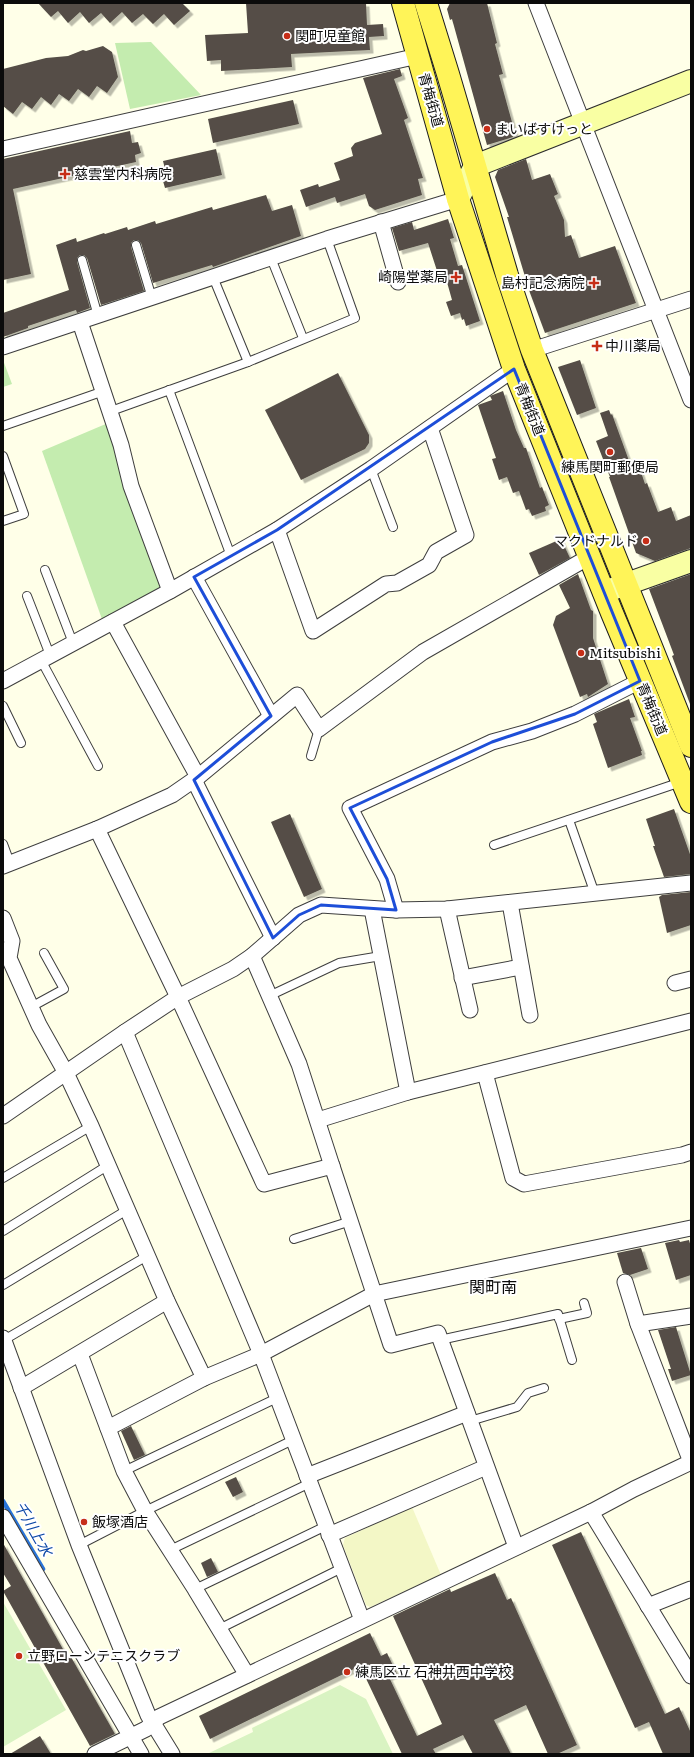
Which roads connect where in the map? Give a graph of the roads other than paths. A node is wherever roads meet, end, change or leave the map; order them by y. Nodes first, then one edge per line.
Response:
1 (403, 3) edge
2 (426, 3) edge
3 (536, 3) edge
4 (418, 56) junction
5 (691, 82) edge
6 (583, 124) junction
7 (3, 149) edge
8 (475, 166) junction
9 (458, 198) junction
10 (381, 222) junction
11 (327, 239) junction
12 (136, 246) dead end
13 (271, 258) junction
14 (82, 260) dead end
15 (213, 277) junction
16 (398, 282) dead end
17 (152, 298) junction
18 (691, 298) edge
19 (656, 311) junction
20 (98, 316) junction
21 (80, 322) junction
22 (303, 338) junction
23 (3, 347) edge
24 (532, 350) junction
25 (248, 362) junction
26 (514, 369) junction
27 (168, 390) junction
28 (104, 391) junction
29 (691, 400) edge
30 (110, 411) junction
31 (3, 426) edge
32 (430, 428) junction
33 (3, 456) edge
34 (371, 469) junction
35 (3, 521) edge
36 (393, 527) dead end
37 (277, 530) junction
38 (232, 556) junction
39 (589, 557) junction
40 (691, 561) edge
41 (45, 570) dead end
42 (194, 577) junction
43 (626, 584) junction
44 (170, 591) junction
45 (604, 592) junction
46 (27, 596) dead end
47 (113, 622) junction
48 (74, 643) junction
49 (45, 658) junction
50 (3, 681) edge
51 (640, 681) junction
52 (3, 706) edge
53 (271, 716) junction
54 (319, 729) junction
55 (21, 743) dead end
56 (691, 746) edge
57 (311, 756) dead end
58 (98, 766) dead end
59 (196, 778) junction
60 (683, 782) junction
61 (691, 802) edge
62 (570, 820) junction
63 (97, 829) junction
64 (3, 844) edge
65 (494, 844) dead end
66 (6, 864) edge
67 (691, 883) edge
68 (595, 894) junction
69 (510, 903) junction
70 (372, 909) junction
71 (396, 910) junction
72 (447, 910) junction
73 (3, 918) edge
74 (273, 938) junction
75 (44, 953) dead end
76 (252, 956) junction
77 (381, 956) junction
78 (521, 967) junction
79 (462, 978) junction
80 (691, 979) edge
81 (675, 983) dead end
82 (269, 996) junction
83 (178, 997) junction
84 (31, 1007) junction
85 (470, 1010) dead end
86 (530, 1015) dead end
87 (691, 1021) edge
88 (125, 1032) junction
89 (66, 1073) junction
90 (486, 1073) junction
91 (408, 1092) junction
92 (3, 1116) edge
93 (318, 1120) junction
94 (91, 1126) junction
95 (691, 1152) edge
96 (107, 1166) junction
97 (332, 1166) junction
98 (3, 1178) edge
99 (127, 1210) junction
100 (351, 1221) junction
101 (691, 1228) edge
102 (3, 1231) edge
103 (294, 1239) dead end
104 (147, 1256) junction
105 (625, 1282) dead end
106 (3, 1286) edge
107 (374, 1294) junction
108 (167, 1301) junction
109 (584, 1303) dead end
110 (691, 1316) edge
111 (559, 1319) junction
112 (638, 1324) junction
113 (3, 1339) edge
114 (440, 1340) junction
115 (80, 1354) junction
116 (261, 1354) junction
117 (572, 1360) dead end
118 (204, 1378) junction
119 (21, 1388) junction
120 (544, 1388) dead end
121 (277, 1398) junction
122 (468, 1417) junction
123 (108, 1428) junction
124 (293, 1440) junction
125 (486, 1467) junction
126 (124, 1471) junction
127 (308, 1479) junction
128 (145, 1512) junction
129 (591, 1512) junction
130 (4, 1522) edge
131 (328, 1531) junction
132 (79, 1545) junction
133 (516, 1547) junction
134 (170, 1550) junction
135 (342, 1568) junction
136 (195, 1589) junction
137 (691, 1589) edge
138 (648, 1606) junction
139 (362, 1620) junction
140 (219, 1629) junction
141 (247, 1675) junction
142 (691, 1676) edge
143 (152, 1723) junction
144 (130, 1736) junction
145 (95, 1754) edge
146 (142, 1754) edge
147 (172, 1754) edge

1 - 4 main road, 青梅街道
2 - 8 main road, 青梅街道
3 - 6 street
4 - 7 street
4 - 9 main road, 青梅街道
5 - 6 street
6 - 8 street
6 - 19 street
8 - 9 street
8 - 24 main road, 青梅街道
9 - 10 street
9 - 26 main road, 青梅街道
10 - 11 street
10 - 16 street
11 - 13 street
11 - 22 lane
12 - 17 lane
13 - 15 street
13 - 22 lane
14 - 20 lane
15 - 17 street
15 - 25 lane
17 - 20 street
18 - 19 street
19 - 24 street
19 - 29 street
20 - 21 street
21 - 23 street
21 - 28 street
22 - 25 lane
24 - 43 main road, 青梅街道
25 - 27 lane
26 - 32 street
26 - 39 main road, 青梅街道
27 - 30 lane
27 - 38 lane
28 - 30 street
28 - 31 lane
30 - 44 street
32 - 34 street
32 - 37 street
33 - 35 lane
34 - 36 lane
34 - 37 street
37 - 38 street
38 - 42 street
39 - 45 main road, 青梅街道
39 - 54 street
40 - 43 street
41 - 48 lane
42 - 44 street
42 - 53 street
43 - 45 street
43 - 56 main road, 青梅街道
44 - 47 street
45 - 51 main road, 青梅街道
46 - 49 lane
47 - 48 street
47 - 59 street
48 - 49 street
49 - 50 street
49 - 58 lane
51 - 60 main road, 青梅街道
51 - 71 street
52 - 55 lane
53 - 54 street
53 - 59 street
54 - 57 lane
59 - 63 street
59 - 74 street
60 - 61 main road, 青梅街道
60 - 62 lane
62 - 65 lane
62 - 68 lane
63 - 66 street
63 - 83 street
64 - 66 lane
67 - 68 street
68 - 69 street
69 - 72 street
69 - 78 street
70 - 71 street
70 - 74 street
70 - 77 street
71 - 72 street
72 - 79 street
73 - 84 street
74 - 76 street
75 - 84 lane
76 - 82 street
76 - 83 street
77 - 82 lane
77 - 91 street
78 - 79 street
78 - 86 street
79 - 85 street
80 - 81 street
82 - 93 street
83 - 88 street
83 - 97 street
84 - 89 street
87 - 90 street
88 - 89 street
88 - 116 street
89 - 92 street
89 - 94 street
90 - 91 street
90 - 95 street
91 - 93 street
93 - 97 street
94 - 96 street
94 - 98 lane
96 - 99 street
96 - 102 lane
97 - 100 street
99 - 104 street
99 - 106 lane
100 - 103 lane
100 - 107 street
101 - 107 street
104 - 108 street
104 - 113 lane
105 - 112 street
107 - 114 street
107 - 116 street
108 - 115 street
108 - 118 street
109 - 111 lane
110 - 112 street
111 - 114 lane
111 - 117 lane
112 - 129 street
113 - 119 street
114 - 122 street
115 - 119 street
115 - 123 street
116 - 118 street
116 - 121 street
118 - 123 street
119 - 132 street
120 - 122 lane
121 - 124 street
121 - 126 lane
122 - 125 street
122 - 127 street
123 - 126 street
124 - 127 street
124 - 128 lane
125 - 131 street
125 - 133 street
126 - 128 street
127 - 131 street
127 - 134 lane
128 - 132 lane
128 - 134 street
129 - 133 street
129 - 138 street
130 - 144 street
131 - 135 street
131 - 136 lane
132 - 143 street
133 - 139 street
134 - 136 street
135 - 139 street
135 - 140 lane
136 - 140 street
137 - 138 street
138 - 142 street
139 - 141 street
140 - 141 street
141 - 143 street
143 - 144 street
143 - 147 street
144 - 145 street
144 - 146 street

